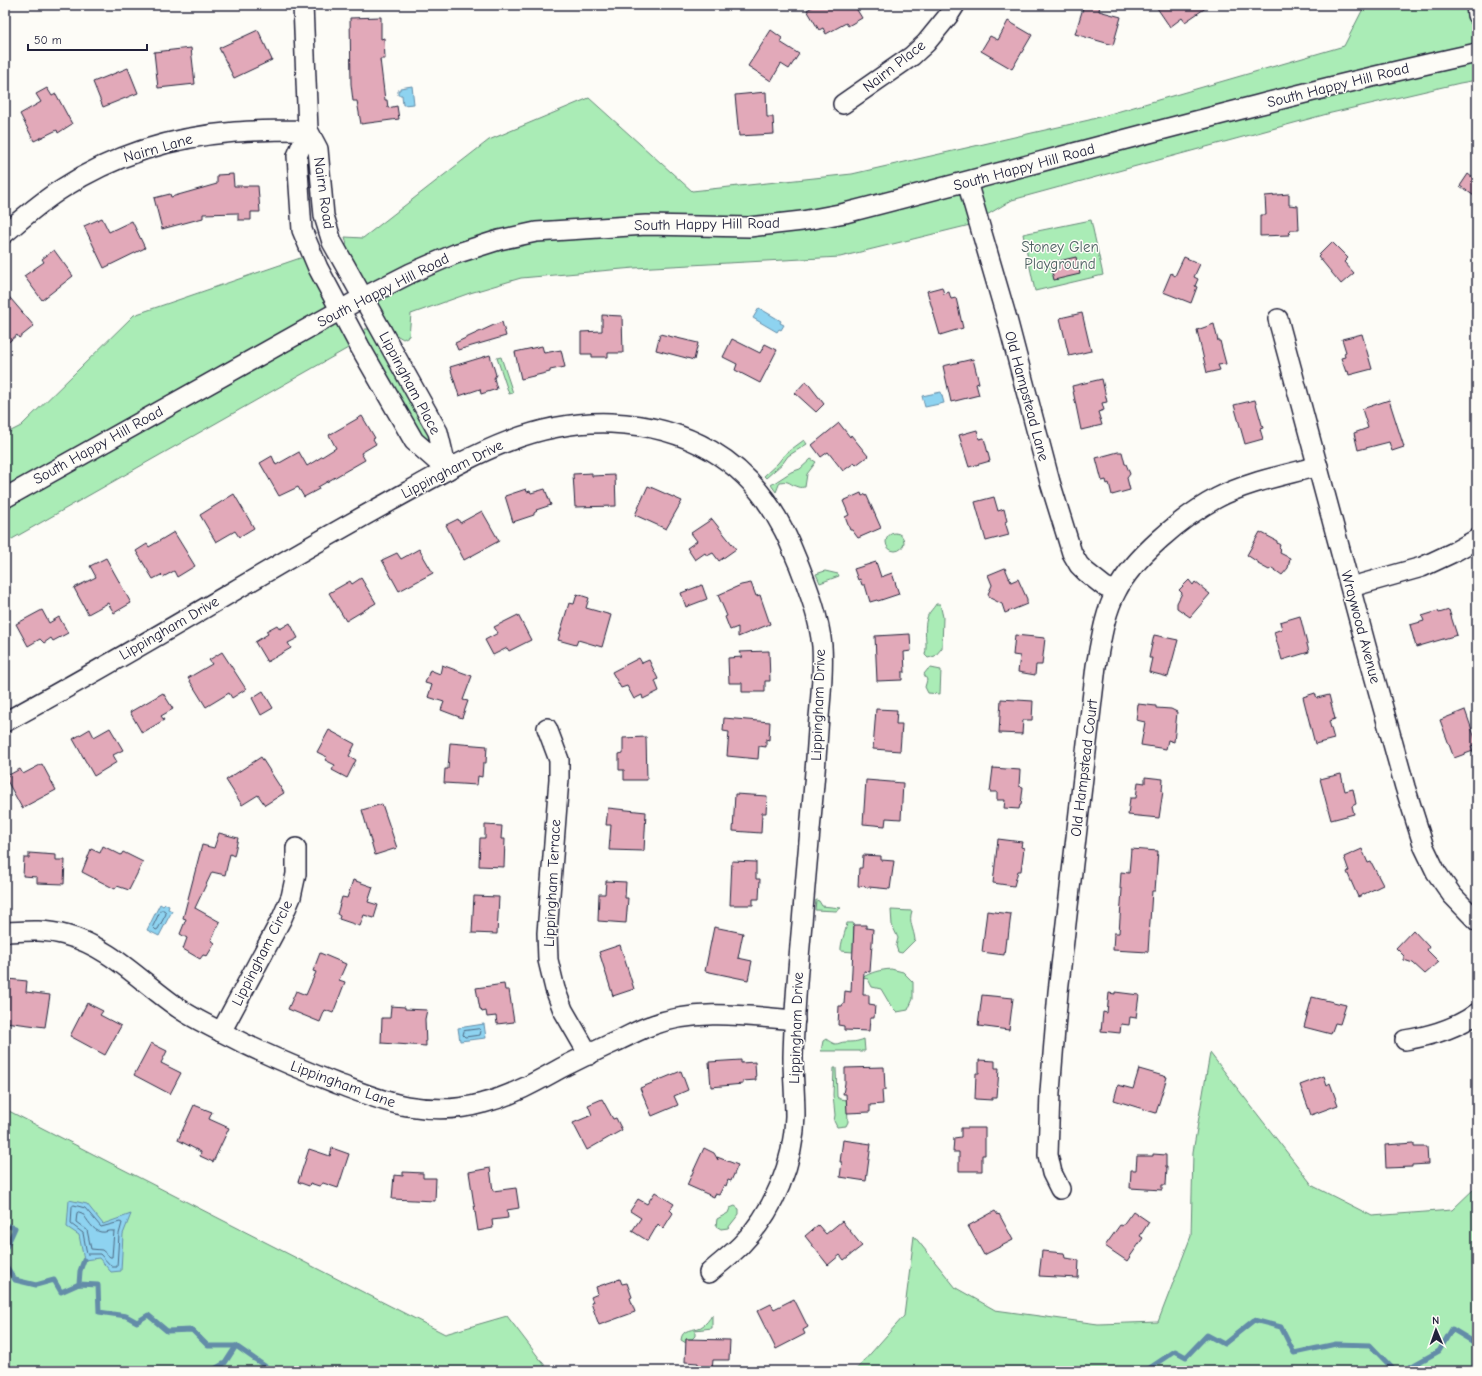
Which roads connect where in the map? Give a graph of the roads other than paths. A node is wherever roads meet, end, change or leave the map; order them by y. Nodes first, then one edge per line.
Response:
1 (303, 5) edge
2 (955, 5) edge
3 (1476, 5) edge
4 (1477, 15) edge
5 (1477, 53) edge
6 (843, 104) dead end
7 (308, 130) junction
8 (968, 182) junction
9 (5, 233) edge
10 (362, 298) junction
11 (340, 310) junction
12 (1278, 318) dead end
13 (1318, 466) junction
14 (447, 470) junction
15 (5, 498) edge
16 (1477, 539) edge
17 (1350, 587) junction
18 (1116, 591) junction
19 (5, 722) edge
20 (546, 728) dead end
21 (296, 848) dead end
22 (1477, 921) edge
23 (5, 932) edge
24 (1477, 1013) edge
25 (794, 1020) junction
26 (220, 1032) junction
27 (1405, 1040) dead end
28 (588, 1055) junction
29 (1060, 1189) dead end
30 (709, 1273) dead end

1 - 7 street, Nairn Road
2 - 6 street, Nairn Place
3 - 4 street
5 - 8 street, South Happy Hill Road
7 - 9 street, Nairn Lane
7 - 10 street, Nairn Road
7 - 11 street, Nairn Road
8 - 10 street, South Happy Hill Road
8 - 18 street, Old Hampstead Lane
10 - 11 street, South Happy Hill Road
10 - 14 street, Lippingham Place
11 - 14 street, Lippingham Place
11 - 15 street, South Happy Hill Road
12 - 13 street, Wraywood Avenue
13 - 17 street, Wraywood Avenue
13 - 18 street, Old Hampstead Court
14 - 19 street, Lippingham Drive
14 - 25 street, Lippingham Drive
16 - 17 street
17 - 22 street, Wraywood Avenue
18 - 29 street, Old Hampstead Court
20 - 28 street, Lippingham Terrace
21 - 26 street, Lippingham Circle
23 - 26 street, Lippingham Lane
24 - 27 street
25 - 28 street, Lippingham Lane
25 - 30 street, Lippingham Drive
26 - 28 street, Lippingham Lane

